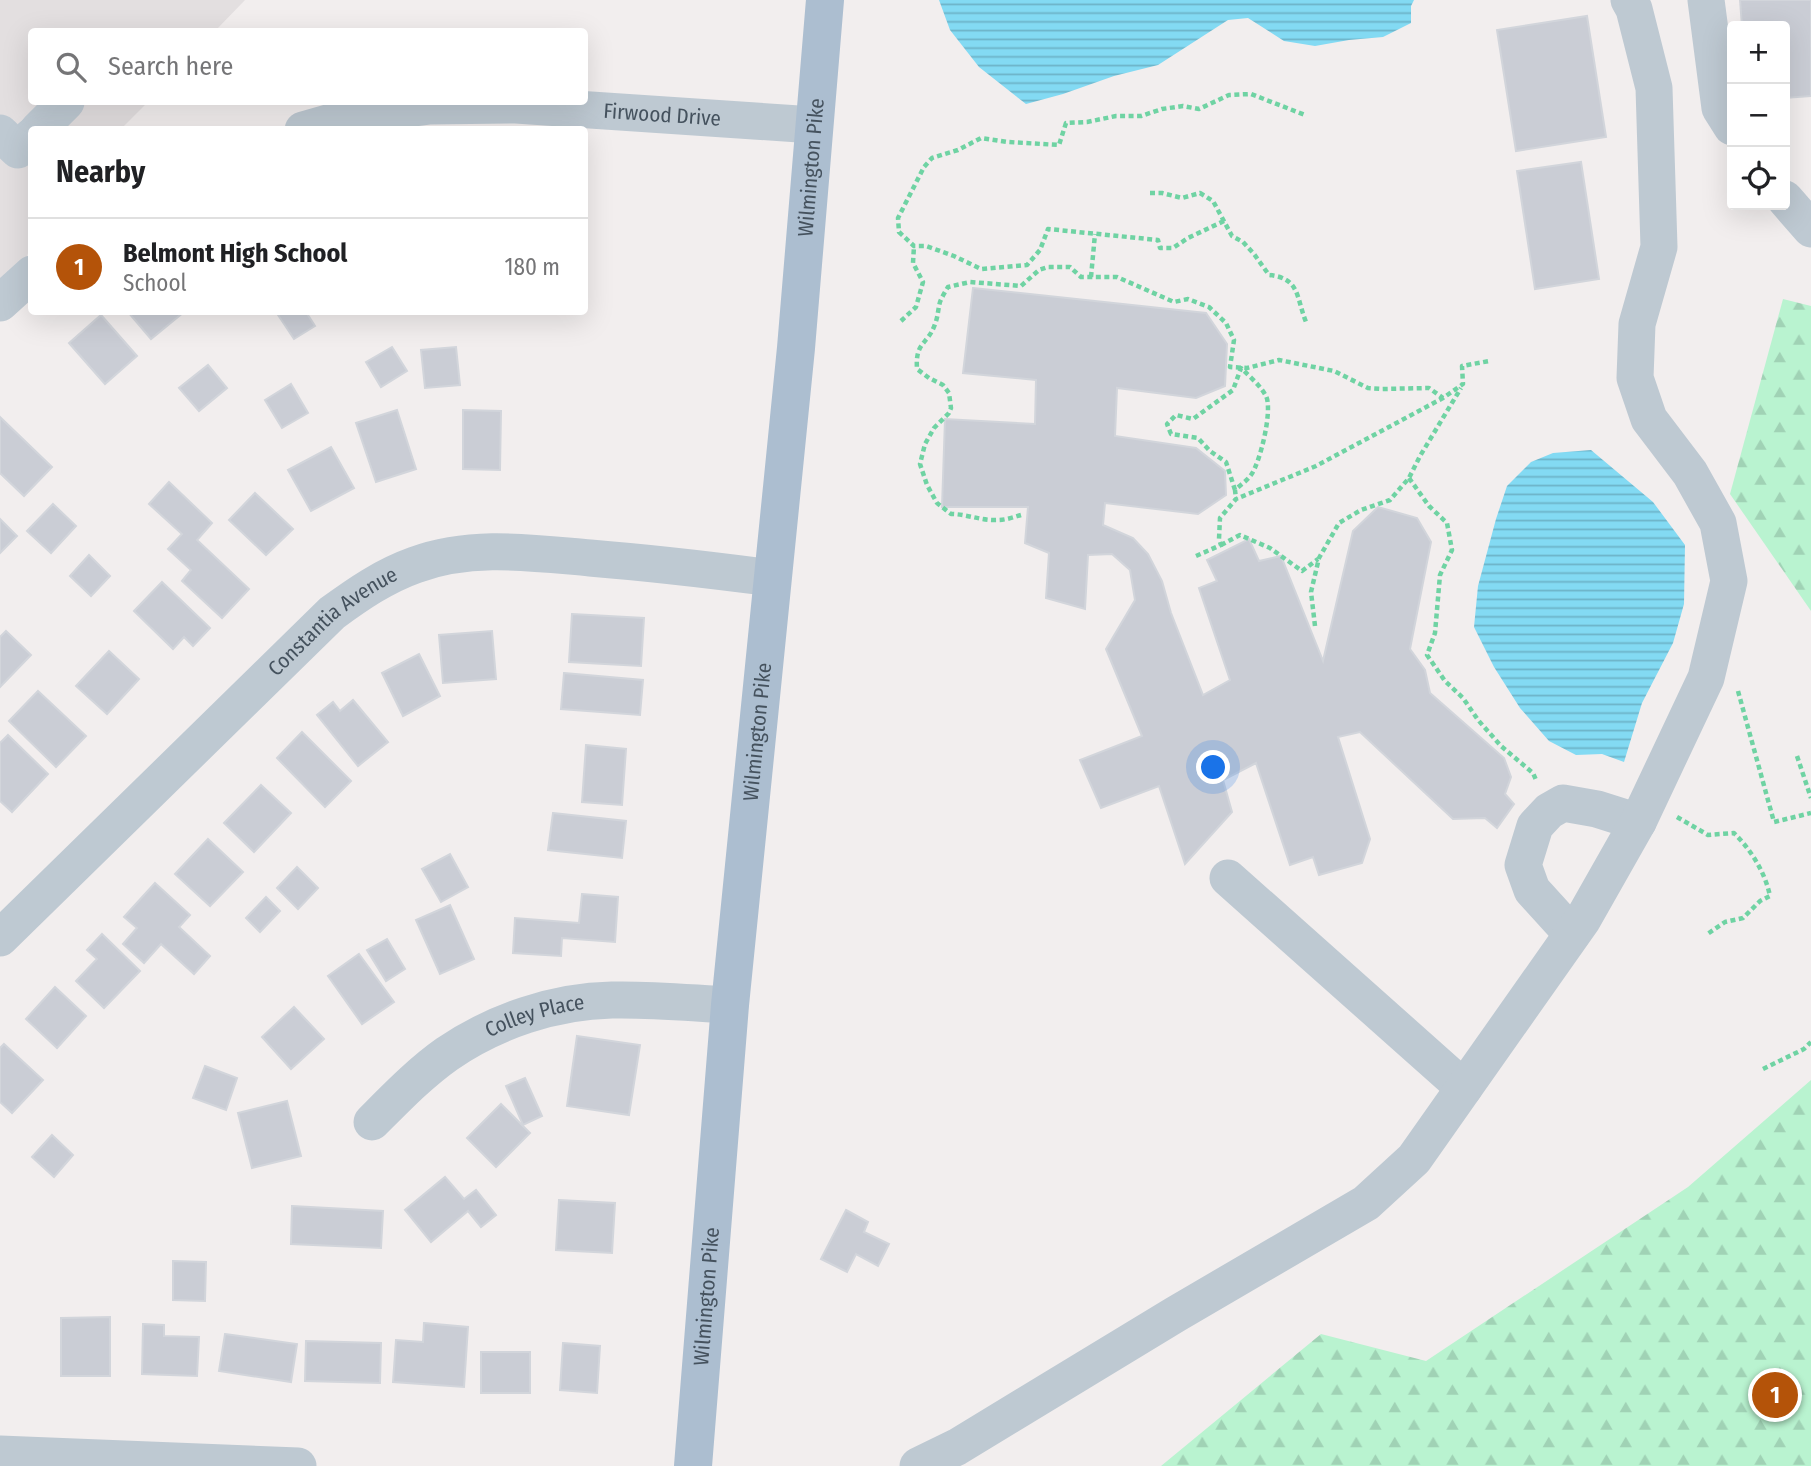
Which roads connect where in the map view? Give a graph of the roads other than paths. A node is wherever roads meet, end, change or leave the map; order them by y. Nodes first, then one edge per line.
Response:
1 (825, 0) edge
2 (1629, 0) edge
3 (1706, 0) edge
4 (63, 105) edge
5 (516, 105) edge
6 (516, 105) edge
7 (1727, 119) edge
8 (814, 125) junction
9 (42, 126) edge
10 (317, 126) edge
11 (0, 132) edge
12 (28, 140) edge
13 (1790, 205) edge
14 (1811, 229) edge
15 (28, 278) edge
16 (0, 303) edge
17 (772, 578) junction
18 (1643, 811) junction
19 (1228, 878) dead end
20 (1572, 934) junction
21 (0, 938) edge
22 (730, 1005) junction
23 (1464, 1088) junction
24 (372, 1122) dead end
25 (0, 1454) edge
26 (298, 1466) edge
27 (694, 1466) edge
28 (918, 1466) edge

1 - 8 main road, Wilmington Pike
2 - 18 street
3 - 7 street
4 - 9 street
5 - 8 street, Firwood Drive
6 - 10 street, Firwood Drive
8 - 17 main road, Wilmington Pike
11 - 12 street
13 - 14 street
15 - 16 street
17 - 21 street, Constantia Avenue
17 - 22 main road, Wilmington Pike
18 - 20 street
18 - 20 street
19 - 23 street
20 - 23 street
22 - 24 street, Colley Place
22 - 27 main road, Wilmington Pike
23 - 28 street
25 - 26 street

